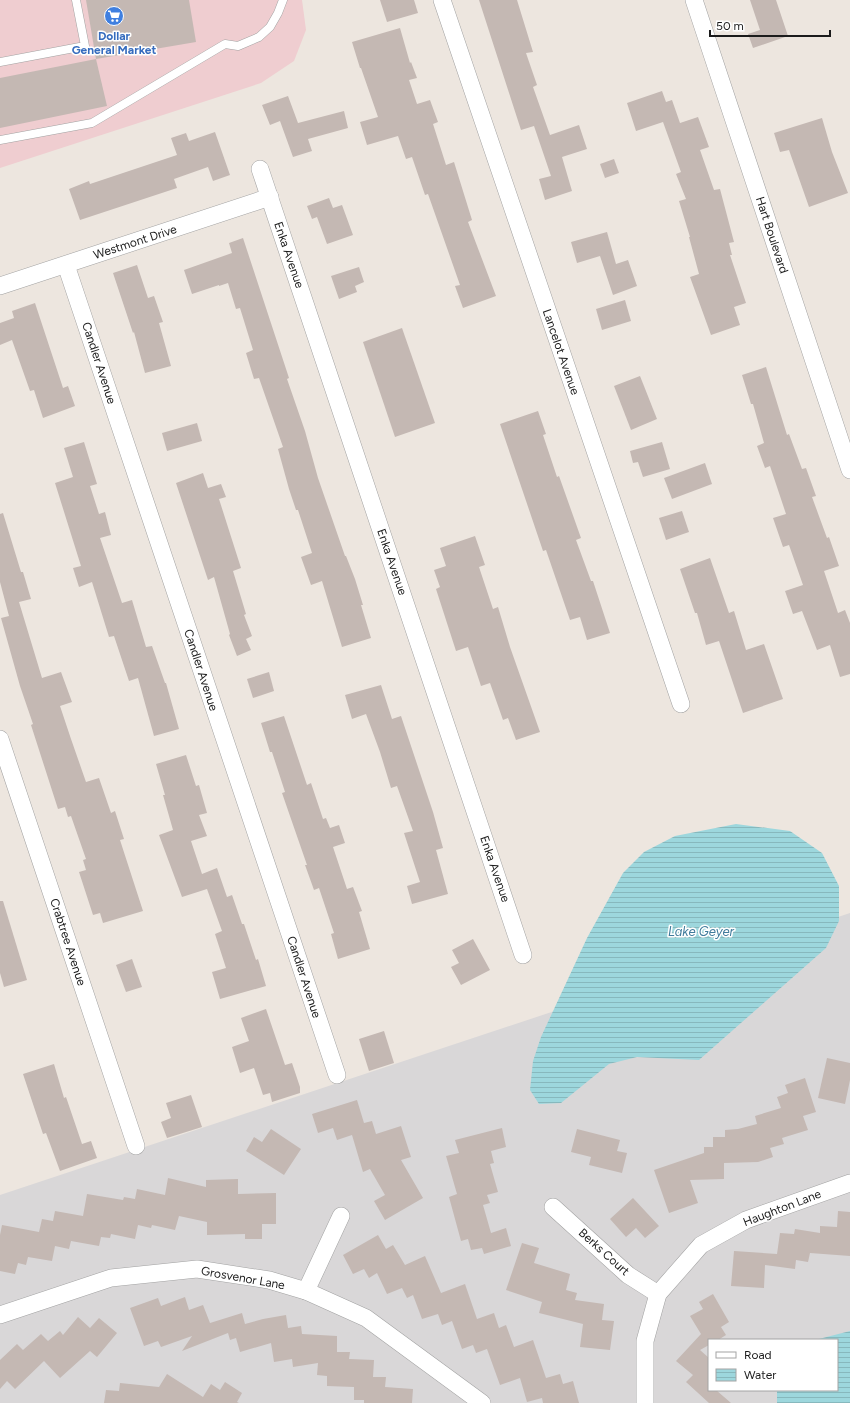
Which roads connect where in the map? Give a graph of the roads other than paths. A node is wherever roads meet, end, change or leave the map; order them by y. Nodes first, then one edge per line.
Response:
1 (76, 0) edge
2 (283, 0) edge
3 (442, 0) edge
4 (694, 0) edge
5 (0, 62) edge
6 (0, 140) edge
7 (260, 169) dead end
8 (270, 197) junction
9 (66, 265) junction
10 (0, 286) edge
11 (850, 470) edge
12 (681, 704) dead end
13 (0, 739) edge
14 (523, 955) dead end
15 (336, 1075) dead end
16 (136, 1146) dead end
17 (850, 1183) edge
18 (553, 1207) dead end
19 (341, 1216) dead end
20 (306, 1291) junction
21 (658, 1294) junction
22 (0, 1315) edge
23 (482, 1403) edge
24 (645, 1403) edge

1 - 5 lane
2 - 6 lane
3 - 12 street, Lancelot Avenue
4 - 11 street, Hart Boulevard
7 - 8 street, Enka Avenue
8 - 9 street, Westmont Drive
8 - 14 street, Enka Avenue
9 - 10 street, Westmont Drive
9 - 15 street, Candler Avenue
13 - 16 street, Crabtree Avenue
17 - 21 street, Haughton Lane
18 - 21 street, Berks Court
19 - 20 street
20 - 22 street, Grosvenor Lane
20 - 23 street, Grosvenor Lane
21 - 24 street, Haughton Lane

